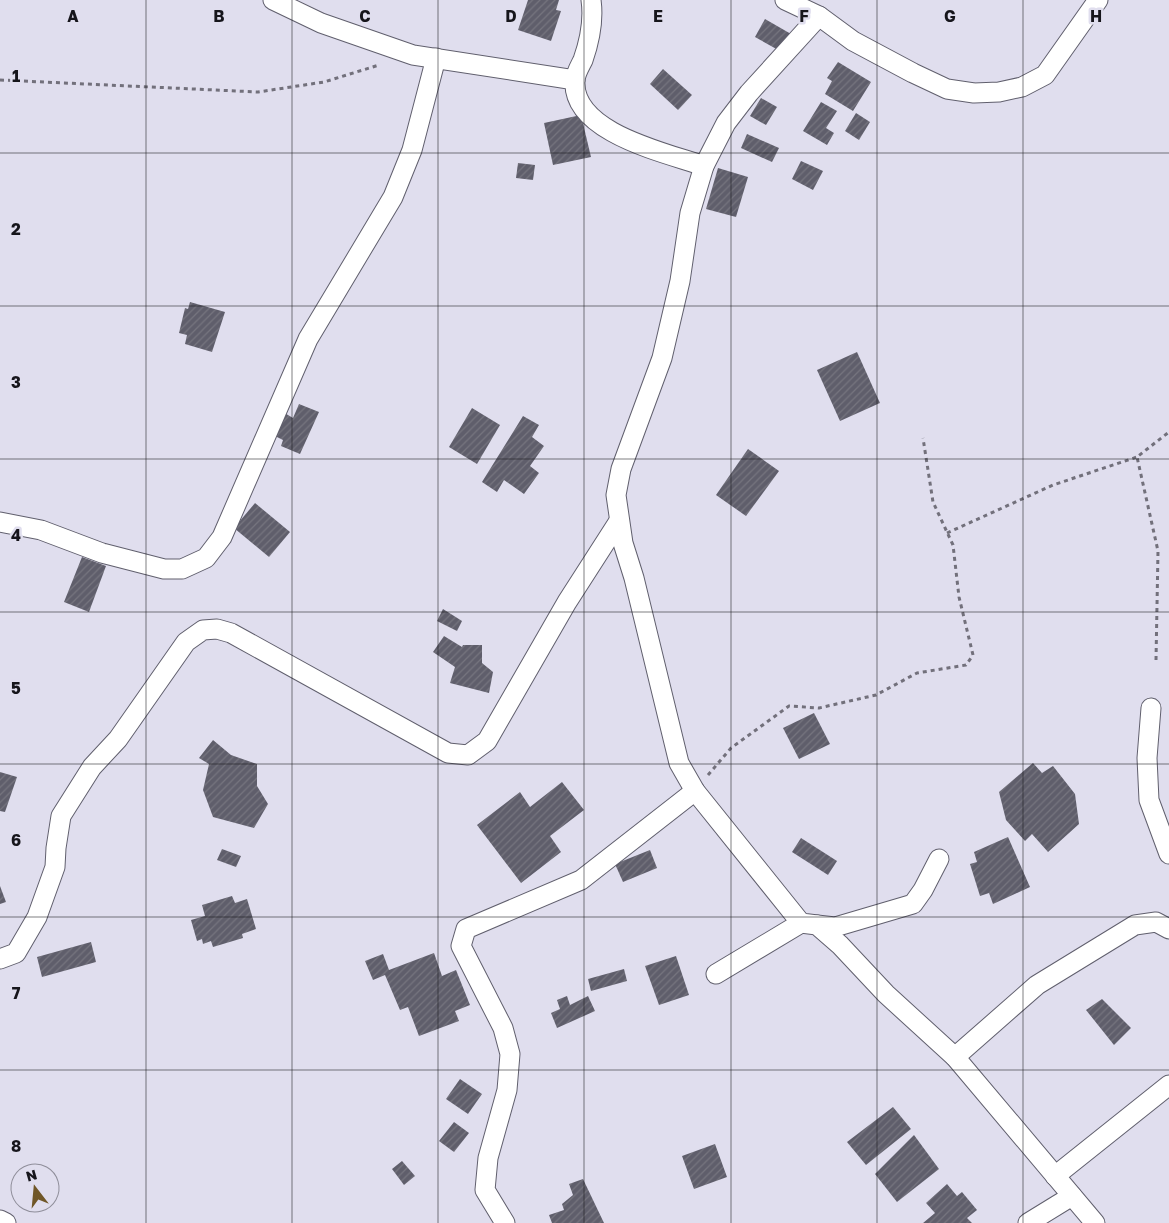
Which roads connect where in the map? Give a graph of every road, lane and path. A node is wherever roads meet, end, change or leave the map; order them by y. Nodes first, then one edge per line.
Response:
1 (273, 0) edge
2 (591, 0) edge
3 (785, 0) edge
4 (1098, 0) edge
5 (819, 16) junction
6 (413, 55) junction
7 (436, 58) junction
8 (0, 80) edge
9 (575, 80) junction
10 (704, 166) junction
11 (1169, 432) edge
12 (923, 438) dead end
13 (1137, 457) junction
14 (619, 521) junction
15 (0, 522) edge
16 (947, 533) junction
17 (1156, 660) dead end
18 (1150, 708) dead end
19 (695, 791) junction
20 (1169, 854) edge
21 (939, 859) dead end
22 (809, 924) junction
23 (1169, 929) edge
24 (0, 959) edge
25 (716, 974) dead end
26 (955, 1057) junction
27 (1169, 1085) edge
28 (1055, 1176) junction
29 (1072, 1196) junction
30 (0, 1220) edge
31 (6, 1223) edge
32 (505, 1223) edge
33 (1028, 1223) edge
34 (1095, 1223) edge

1 - 6 street
2 - 9 street
3 - 5 street
4 - 5 street
5 - 10 street
6 - 7 street
6 - 8 path
7 - 9 street
7 - 15 street
9 - 10 street
10 - 14 street
11 - 13 path
12 - 16 path
13 - 16 path
13 - 17 path
14 - 19 street
14 - 24 street
16 - 19 path
18 - 20 street
19 - 22 street
19 - 32 street
21 - 22 street
22 - 25 street
22 - 26 street
23 - 26 street
26 - 28 street
27 - 28 street
28 - 29 street
29 - 33 street
29 - 34 street
30 - 31 street

